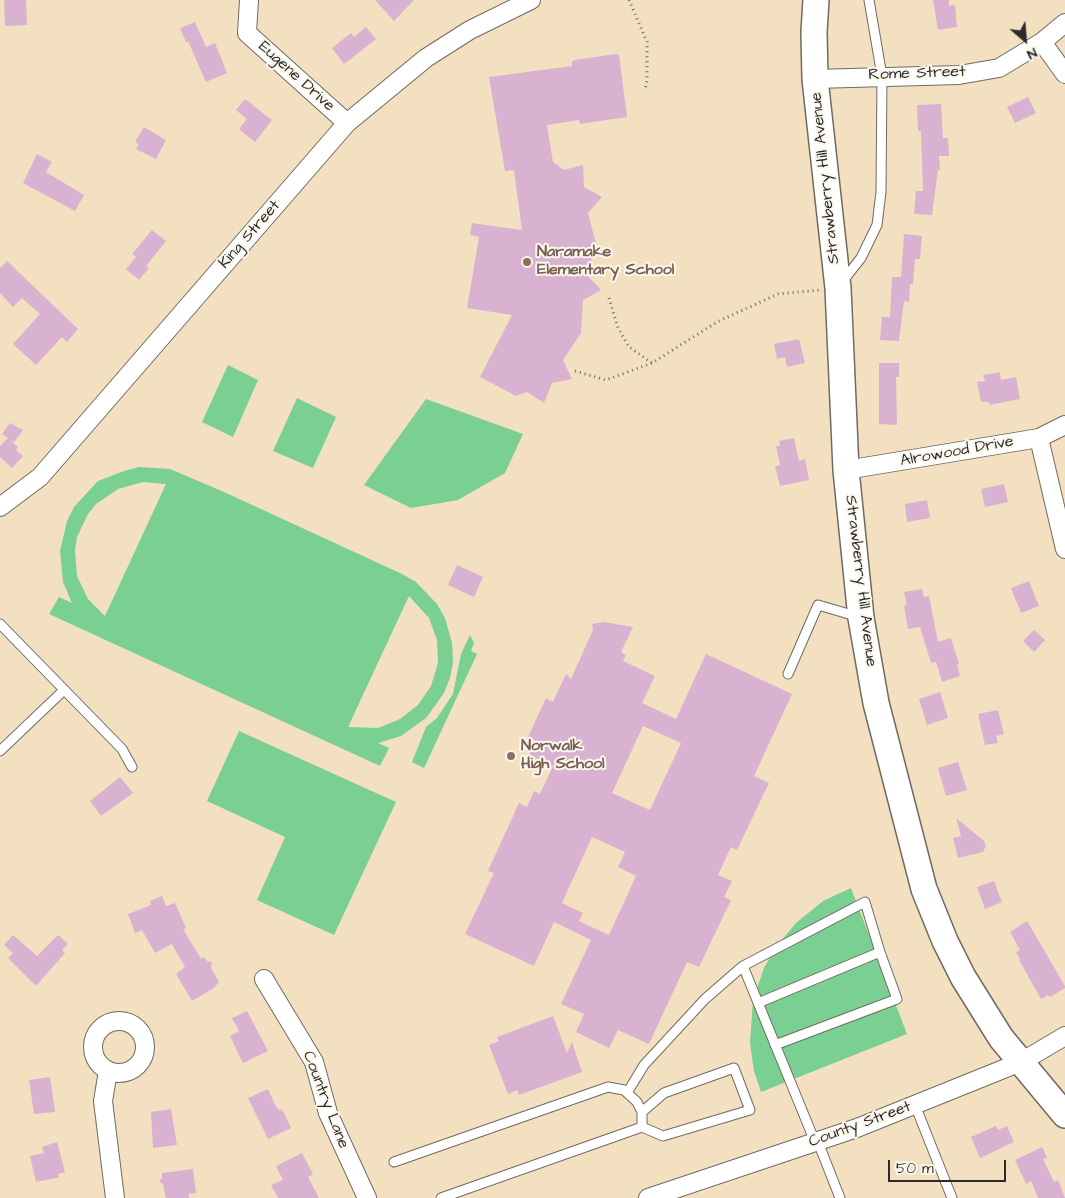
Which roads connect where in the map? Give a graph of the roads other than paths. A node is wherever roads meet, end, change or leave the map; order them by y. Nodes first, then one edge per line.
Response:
1 (249, 0) edge
2 (531, 0) edge
3 (816, 0) edge
4 (870, 0) edge
5 (1065, 23) edge
6 (1042, 42) junction
7 (1065, 74) edge
8 (882, 76) junction
9 (815, 79) junction
10 (347, 123) junction
11 (838, 288) junction
12 (1065, 425) edge
13 (1038, 438) junction
14 (846, 470) junction
15 (0, 507) edge
16 (1065, 549) edge
17 (862, 618) junction
18 (0, 624) edge
19 (788, 674) dead end
20 (64, 690) junction
21 (0, 751) edge
22 (132, 766) dead end
23 (880, 952) junction
24 (743, 966) junction
25 (264, 978) dead end
26 (758, 1003) junction
27 (1065, 1036) edge
28 (775, 1044) junction
29 (1021, 1062) junction
30 (108, 1070) dead end
31 (627, 1093) junction
32 (915, 1105) junction
33 (642, 1112) junction
34 (1065, 1114) edge
35 (642, 1127) junction
36 (817, 1142) junction
37 (394, 1162) dead end
38 (115, 1198) edge
39 (367, 1198) edge
40 (441, 1198) edge
41 (648, 1198) edge
42 (840, 1198) edge
43 (952, 1198) edge

1 - 10 street, Eugene Drive
2 - 10 street, King Street
3 - 9 main road, Strawberry Hill Avenue
4 - 8 lane
5 - 6 street, Rome Street
6 - 7 street
6 - 8 street, Rome Street
8 - 9 street, Rome Street
8 - 11 lane
9 - 11 main road, Strawberry Hill Avenue
10 - 15 street, King Street
11 - 14 main road, Strawberry Hill Avenue
12 - 13 street, Alrowood Drive
13 - 14 street, Alrowood Drive
13 - 16 street
14 - 17 main road, Strawberry Hill Avenue
17 - 19 lane
17 - 29 main road, Strawberry Hill Avenue
18 - 20 lane
20 - 21 lane
20 - 22 lane
23 - 24 lane
23 - 26 lane
23 - 28 lane
24 - 26 lane
24 - 31 lane
25 - 39 street, Country Lane
26 - 28 lane
27 - 29 street, County Street
28 - 36 lane
29 - 32 street, County Street
29 - 34 main road, Strawberry Hill Avenue
30 - 38 street
31 - 33 lane
31 - 37 lane
32 - 36 street, County Street
32 - 43 lane
33 - 35 lane
33 - 35 lane
35 - 40 lane
36 - 41 street, County Street
36 - 42 lane

